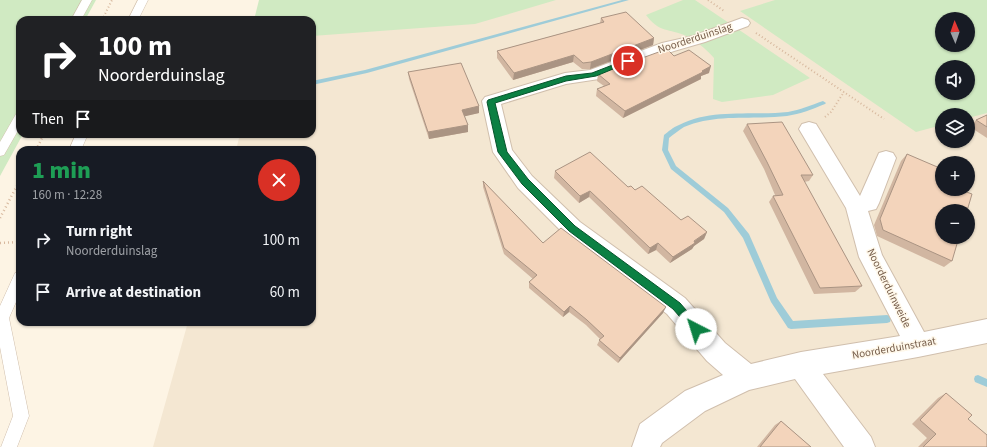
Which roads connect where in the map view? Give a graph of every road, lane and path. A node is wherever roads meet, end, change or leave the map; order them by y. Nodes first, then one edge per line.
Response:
1 (87, 0) edge
2 (112, 0) edge
3 (142, 0) edge
4 (708, 0) edge
5 (78, 16) edge
6 (104, 16) edge
7 (135, 16) edge
8 (742, 23) junction
9 (844, 92) junction
10 (884, 119) dead end
11 (16, 124) edge
12 (809, 129) joint
13 (0, 152) edge
14 (886, 158) dead end
15 (16, 188) edge
16 (856, 207) junction
17 (0, 218) edge
18 (16, 242) edge
19 (0, 243) edge
20 (16, 286) edge
21 (987, 331) edge
22 (918, 345) junction
23 (801, 365) junction
24 (746, 378) junction
25 (9, 447) edge
26 (646, 447) edge
27 (861, 447) edge

1 - 5 lane
2 - 6 path
3 - 7 lane
4 - 8 path
8 - 9 path
8 - 24 street, Noorderduinslag
9 - 10 path
9 - 12 path
11 - 13 lane
12 - 16 street, Noorderduinweide
14 - 16 street
15 - 17 path
16 - 22 street, Noorderduinweide
18 - 19 path
20 - 25 lane
21 - 22 street, Noorderduinstraat
22 - 23 street, Noorderduinstraat
23 - 24 street, Noorderduinstraat
23 - 27 street
24 - 26 street, Noorderduinstraat

